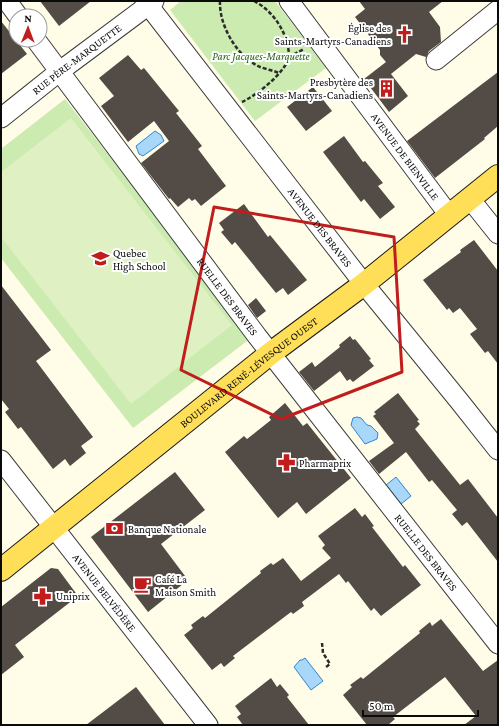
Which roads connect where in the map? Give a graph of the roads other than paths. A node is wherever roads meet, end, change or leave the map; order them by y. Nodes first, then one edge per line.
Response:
1 (289, 1) edge
2 (149, 2) edge
3 (498, 10) edge
4 (42, 48) edge
5 (436, 60) dead end
6 (60, 71) junction
7 (1, 118) edge
8 (498, 176) edge
9 (470, 199) junction
10 (449, 215) junction
11 (498, 234) edge
12 (364, 284) junction
13 (271, 353) junction
14 (498, 450) edge
15 (1, 460) edge
16 (53, 528) junction
17 (1, 570) edge
18 (498, 644) edge
19 (208, 725) edge

1 - 10 street, AVENUE DE BIENVILLE
2 - 6 street, RUE PÈRE-MARQUETTE
2 - 12 street, AVENUE DES BRAVES
3 - 5 street
4 - 6 street, RUELLE DES BRAVES
6 - 7 street, RUE PÈRE-MARQUETTE
6 - 13 street, RUELLE DES BRAVES
8 - 9 main road, BOULEVARD RENÉ-LÉVESQUE OUEST
9 - 10 main road, BOULEVARD RENÉ-LÉVESQUE OUEST
9 - 11 street
10 - 12 main road, BOULEVARD RENÉ-LÉVESQUE OUEST
12 - 13 main road, BOULEVARD RENÉ-LÉVESQUE OUEST
12 - 14 street, AVENUE DES BRAVES
13 - 16 main road, BOULEVARD RENÉ-LÉVESQUE OUEST
13 - 18 street, RUELLE DES BRAVES
15 - 16 street, AVENUE BELVÉDÈRE
16 - 17 main road, BOULEVARD RENÉ-LÉVESQUE OUEST
16 - 19 street, AVENUE BELVÉDÈRE

